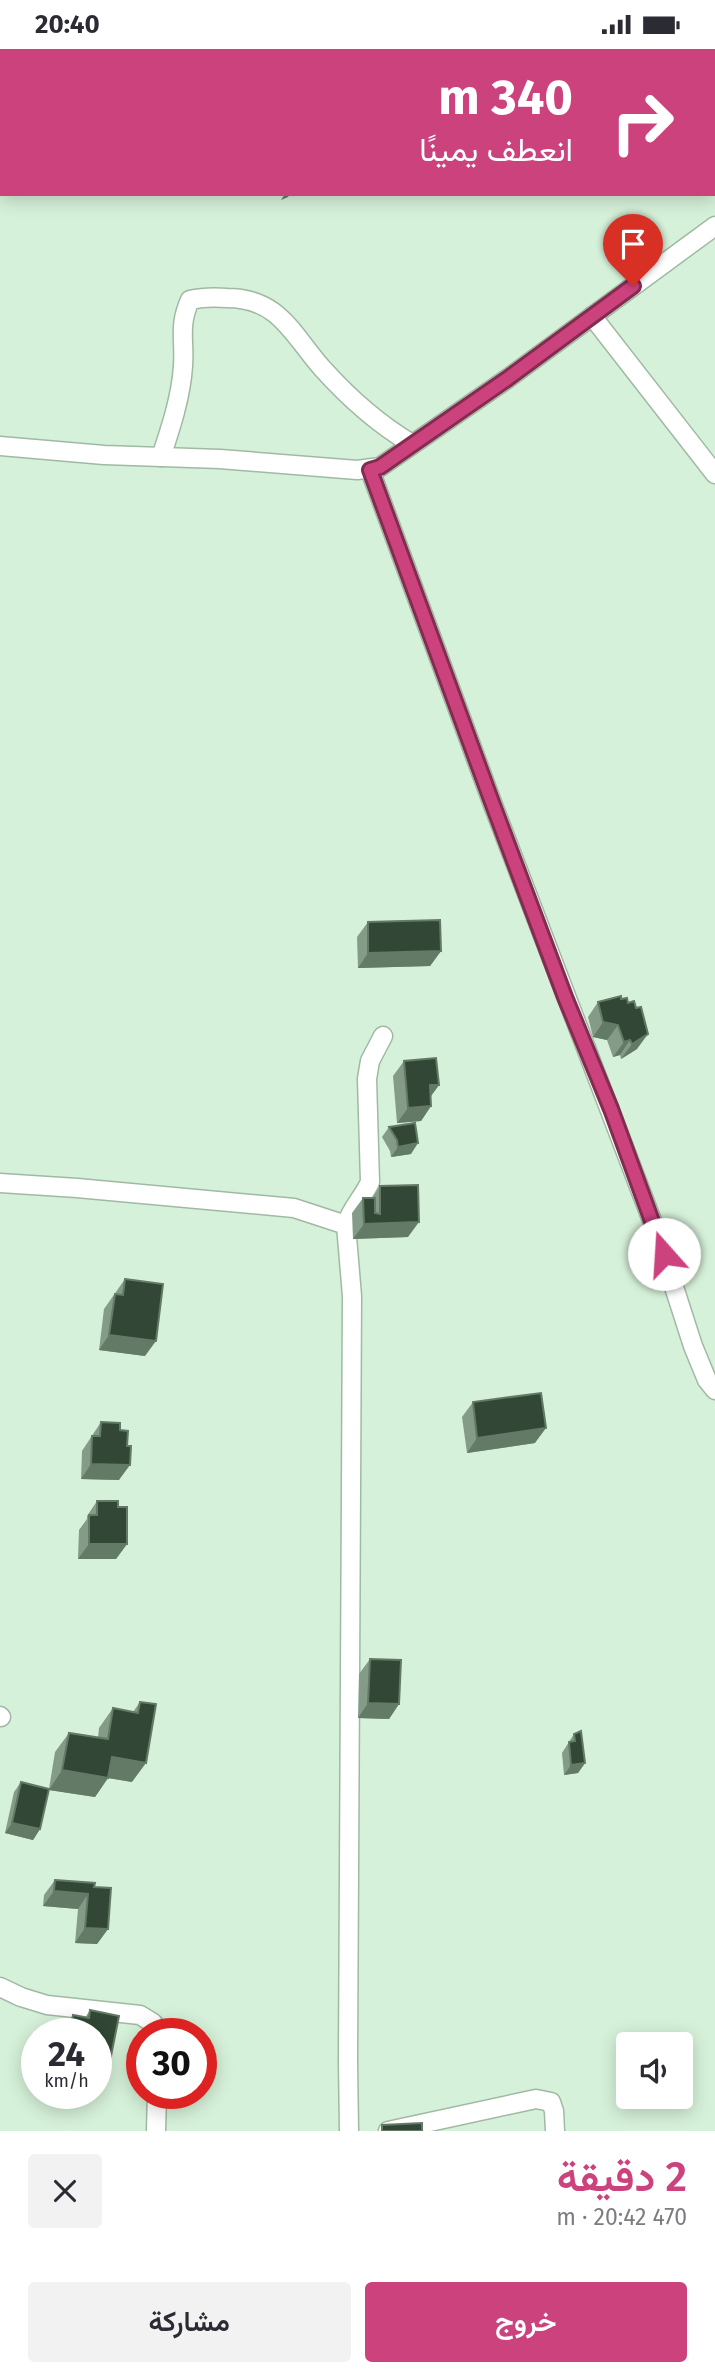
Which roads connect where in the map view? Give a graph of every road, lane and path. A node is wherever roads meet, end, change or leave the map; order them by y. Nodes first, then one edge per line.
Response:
1 (715, 226) edge
2 (593, 316) junction
3 (412, 443) junction
4 (0, 446) edge
5 (161, 457) junction
6 (370, 470) junction
7 (715, 474) edge
8 (383, 1036) dead end
9 (0, 1184) edge
10 (346, 1225) junction
11 (715, 1390) edge
12 (0, 1987) edge
13 (145, 2018) edge
14 (157, 2109) edge
15 (156, 2131) edge
16 (349, 2131) edge
17 (388, 2131) edge
18 (555, 2131) edge

1 - 2 street
2 - 3 street
2 - 7 street
3 - 5 street
3 - 6 street
4 - 5 street
5 - 6 street
6 - 11 street
8 - 10 street
9 - 10 street
10 - 16 street
12 - 13 street
14 - 15 street
17 - 18 street

